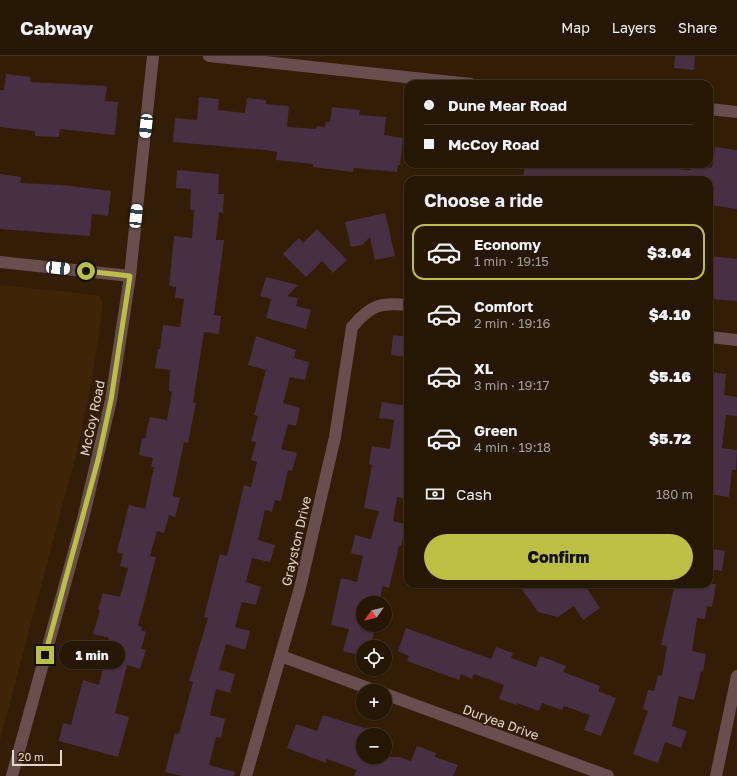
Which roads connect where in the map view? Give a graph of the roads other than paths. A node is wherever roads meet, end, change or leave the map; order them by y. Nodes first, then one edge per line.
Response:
1 (153, 56) edge
2 (209, 56) edge
3 (434, 80) edge
4 (713, 109) edge
5 (737, 112) edge
6 (0, 262) edge
7 (130, 276) junction
8 (404, 305) edge
9 (713, 337) edge
10 (737, 340) edge
11 (281, 656) junction
12 (737, 676) edge
13 (357, 684) edge
14 (392, 697) edge
15 (12, 776) edge
16 (246, 776) edge
17 (608, 776) edge
18 (716, 776) edge

1 - 7 street, McCoy Road
2 - 3 street
4 - 5 street
6 - 7 street
7 - 15 street, McCoy Road
8 - 11 street, Grayston Drive
9 - 10 street
11 - 13 street
11 - 16 street, Grayston Drive
12 - 18 street
14 - 17 street, Duryea Drive

